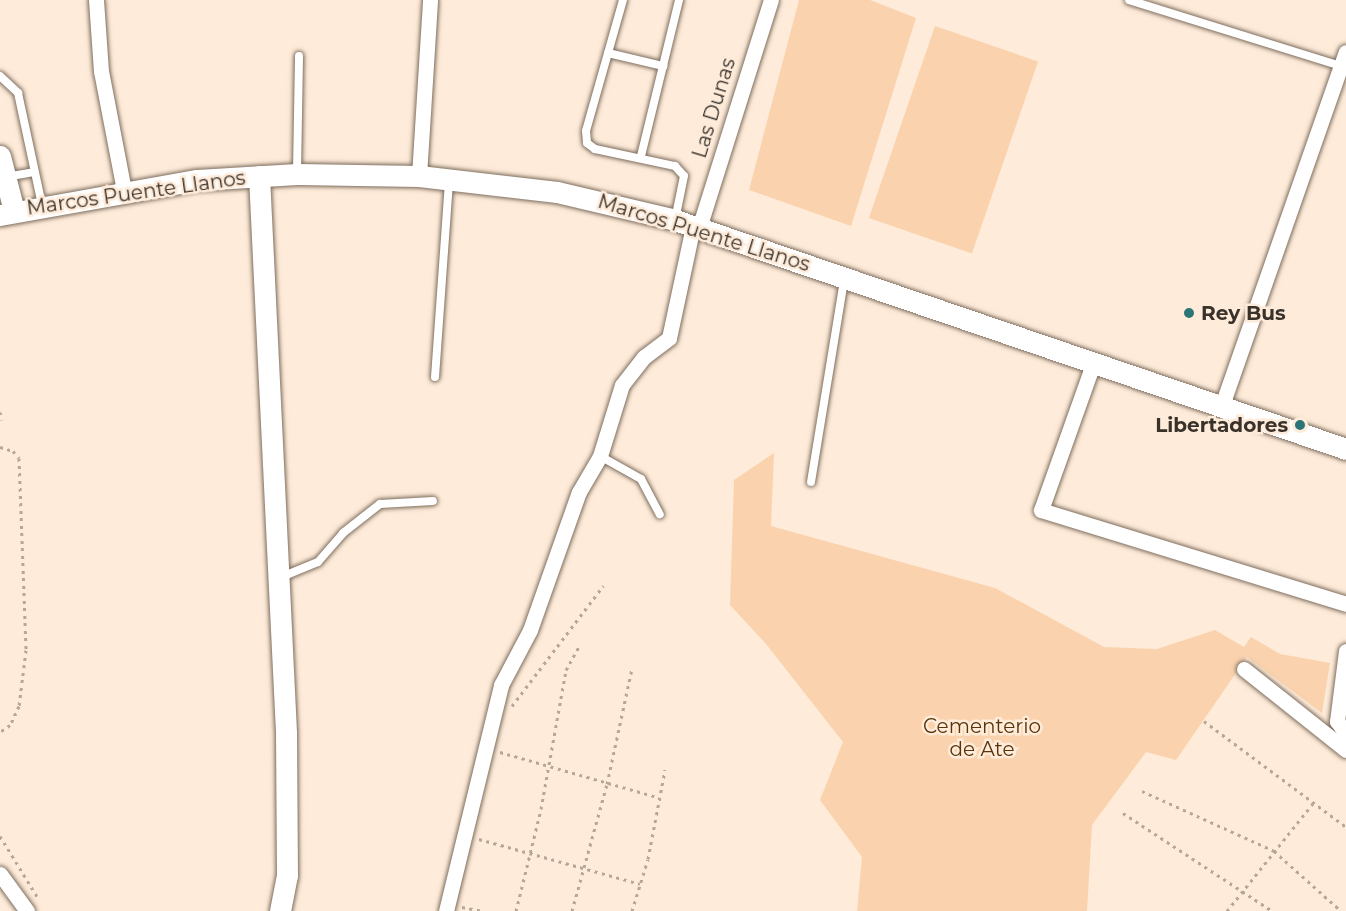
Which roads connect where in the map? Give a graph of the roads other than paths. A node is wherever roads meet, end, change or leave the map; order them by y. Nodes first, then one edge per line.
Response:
1 (96, 0) edge
2 (430, 0) edge
3 (623, 0) edge
4 (679, 0) edge
5 (771, 0) edge
6 (1129, 0) edge
7 (608, 53) junction
8 (299, 56) dead end
9 (1343, 59) edge
10 (663, 66) junction
11 (0, 76) edge
12 (0, 156) edge
13 (640, 156) junction
14 (34, 172) junction
15 (297, 174) junction
16 (259, 176) junction
17 (419, 176) junction
18 (4, 177) junction
19 (449, 178) junction
20 (124, 191) junction
21 (42, 206) junction
22 (7, 213) edge
23 (689, 225) junction
24 (845, 276) junction
25 (1093, 364) junction
26 (435, 377) dead end
27 (1221, 408) junction
28 (1346, 449) edge
29 (600, 456) junction
30 (811, 482) dead end
31 (432, 501) dead end
32 (660, 514) dead end
33 (278, 578) junction
34 (1346, 604) edge
35 (1346, 651) edge
36 (1244, 669) dead end
37 (1346, 734) edge
38 (1346, 750) edge
39 (0, 874) edge
40 (34, 908) edge
41 (447, 908) edge
42 (280, 911) edge

1 - 20 street
2 - 17 street
3 - 7 lane
4 - 10 lane
5 - 23 street, Las Dunas
6 - 9 lane
7 - 10 lane
7 - 13 lane
8 - 15 lane
9 - 27 street
10 - 13 lane
11 - 14 lane
12 - 18 street
13 - 23 lane
14 - 18 lane
14 - 21 lane
15 - 16 street, Marcos Puente Llanos
15 - 17 street, Marcos Puente Llanos
16 - 20 street, Marcos Puente Llanos
16 - 33 street
17 - 19 street, Marcos Puente Llanos
18 - 22 street
19 - 23 street, Marcos Puente Llanos
19 - 26 lane
20 - 21 street, Marcos Puente Llanos
21 - 22 street, Marcos Puente Llanos
23 - 24 street, Marcos Puente Llanos
23 - 29 street, Las Dunas
24 - 25 street, Marcos Puente Llanos
24 - 30 lane
25 - 27 street, Marcos Puente Llanos
25 - 34 street
27 - 28 street, Marcos Puente Llanos
29 - 32 lane
29 - 41 street, Las Dunas
31 - 33 lane
33 - 42 street
35 - 37 street
36 - 38 street
39 - 40 street

